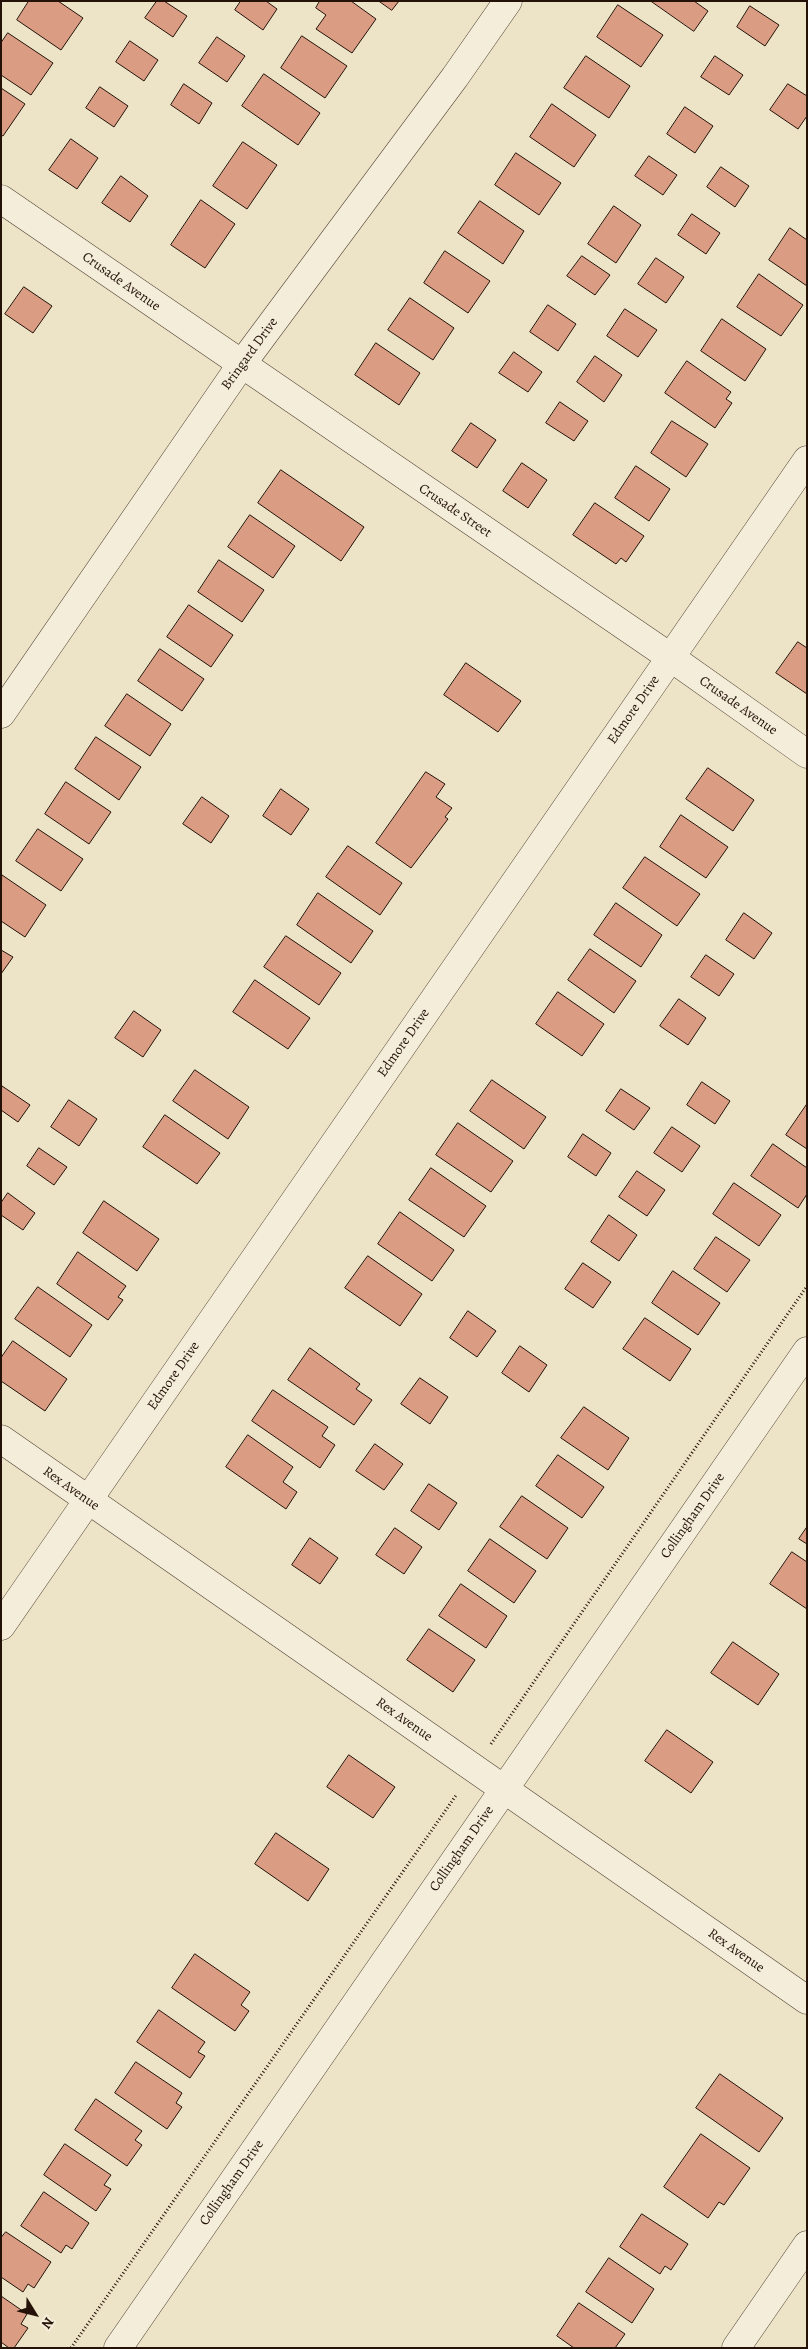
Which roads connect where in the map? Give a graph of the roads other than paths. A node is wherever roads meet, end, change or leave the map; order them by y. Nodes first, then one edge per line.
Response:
1 (508, 1) edge
2 (1, 199) edge
3 (241, 365) junction
4 (807, 460) edge
5 (670, 657) junction
6 (1, 714) edge
7 (807, 754) edge
8 (807, 1351) edge
9 (1, 1440) edge
10 (88, 1501) junction
11 (1, 1626) edge
12 (504, 1789) junction
13 (807, 2000) edge
14 (807, 2245) edge
15 (118, 2348) edge
16 (736, 2348) edge

1 - 3 street, Bringard Drive
2 - 3 street, Crusade Avenue
3 - 5 street, Crusade Street
3 - 6 street, Bringard Drive
4 - 5 street, Edmore Drive
5 - 7 street, Crusade Avenue
5 - 10 street, Edmore Drive
8 - 12 street, Collingham Drive
9 - 10 street, Rex Avenue
10 - 11 street, Edmore Drive
10 - 12 street, Rex Avenue
12 - 13 street, Rex Avenue
12 - 15 street, Collingham Drive
14 - 16 street

